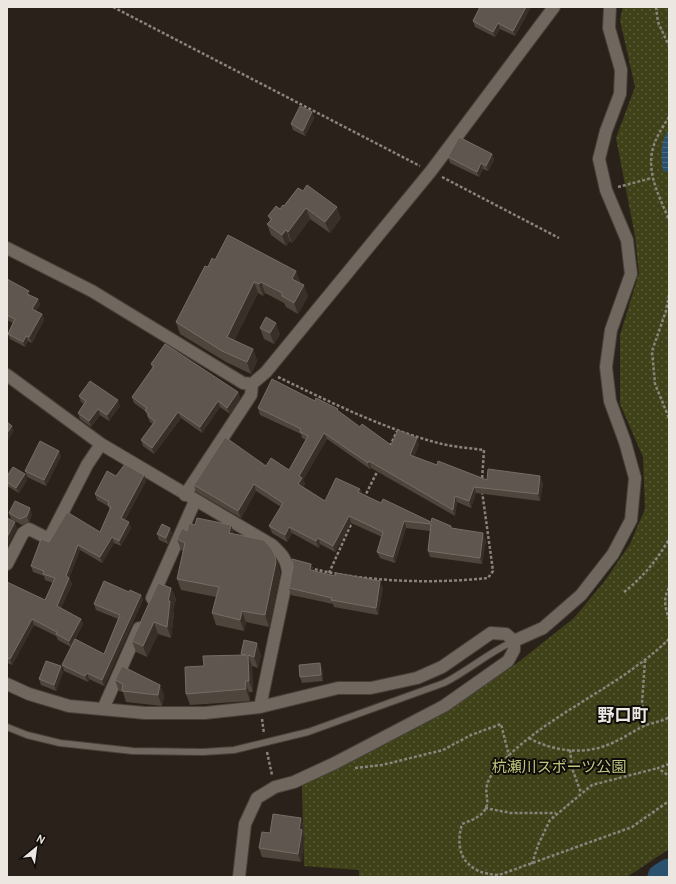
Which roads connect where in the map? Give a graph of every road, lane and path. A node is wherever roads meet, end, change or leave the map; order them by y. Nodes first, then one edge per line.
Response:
1 (113, 7) edge
2 (554, 7) edge
3 (610, 7) edge
4 (656, 7) edge
5 (669, 46) edge
6 (669, 117) edge
7 (431, 171) junction
8 (652, 178) junction
9 (606, 190) junction
10 (669, 220) edge
11 (559, 238) dead end
12 (7, 248) edge
13 (669, 295) edge
14 (266, 372) junction
15 (7, 375) edge
16 (252, 384) junction
17 (669, 418) edge
18 (398, 430) junction
19 (101, 444) junction
20 (388, 451) edge
21 (381, 464) edge
22 (482, 482) edge
23 (482, 489) edge
24 (190, 498) junction
25 (361, 504) edge
26 (354, 518) edge
27 (669, 539) edge
28 (7, 564) edge
29 (309, 567) edge
30 (329, 573) junction
31 (669, 588) edge
32 (624, 592) dead end
33 (669, 619) edge
34 (669, 639) edge
35 (514, 641) junction
36 (645, 659) junction
37 (7, 684) edge
38 (260, 706) junction
39 (103, 709) junction
40 (669, 717) edge
41 (665, 720) junction
42 (669, 720) edge
43 (646, 725) junction
44 (7, 726) edge
45 (529, 738) junction
46 (570, 750) junction
47 (509, 756) junction
48 (345, 758) junction
49 (669, 764) edge
50 (658, 768) junction
51 (669, 776) edge
52 (581, 793) junction
53 (669, 800) edge
54 (485, 808) junction
55 (557, 813) junction
56 (532, 865) junction
57 (239, 877) edge

1 - 7 path
2 - 7 street
3 - 9 street
4 - 5 path
6 - 8 path
7 - 11 path
7 - 14 street
8 - 9 path
8 - 10 path
9 - 35 street
12 - 16 street
13 - 17 path
14 - 16 street
14 - 18 path
15 - 19 street
16 - 24 street
18 - 20 path
18 - 22 path
19 - 24 street
19 - 28 street
21 - 25 path
23 - 30 path
24 - 38 street
24 - 39 street
26 - 30 path
27 - 32 path
29 - 30 path
31 - 33 path
34 - 36 path
35 - 38 street
35 - 44 lane
35 - 48 street
36 - 43 path
36 - 45 path
37 - 39 street
38 - 39 street
40 - 41 path
41 - 42 path
41 - 43 path
43 - 46 path
45 - 46 path
45 - 47 path
46 - 52 path
47 - 48 path
47 - 54 path
48 - 57 street
49 - 50 path
50 - 51 path
50 - 52 path
52 - 55 path
53 - 56 path
54 - 55 path
54 - 56 path
55 - 56 path

